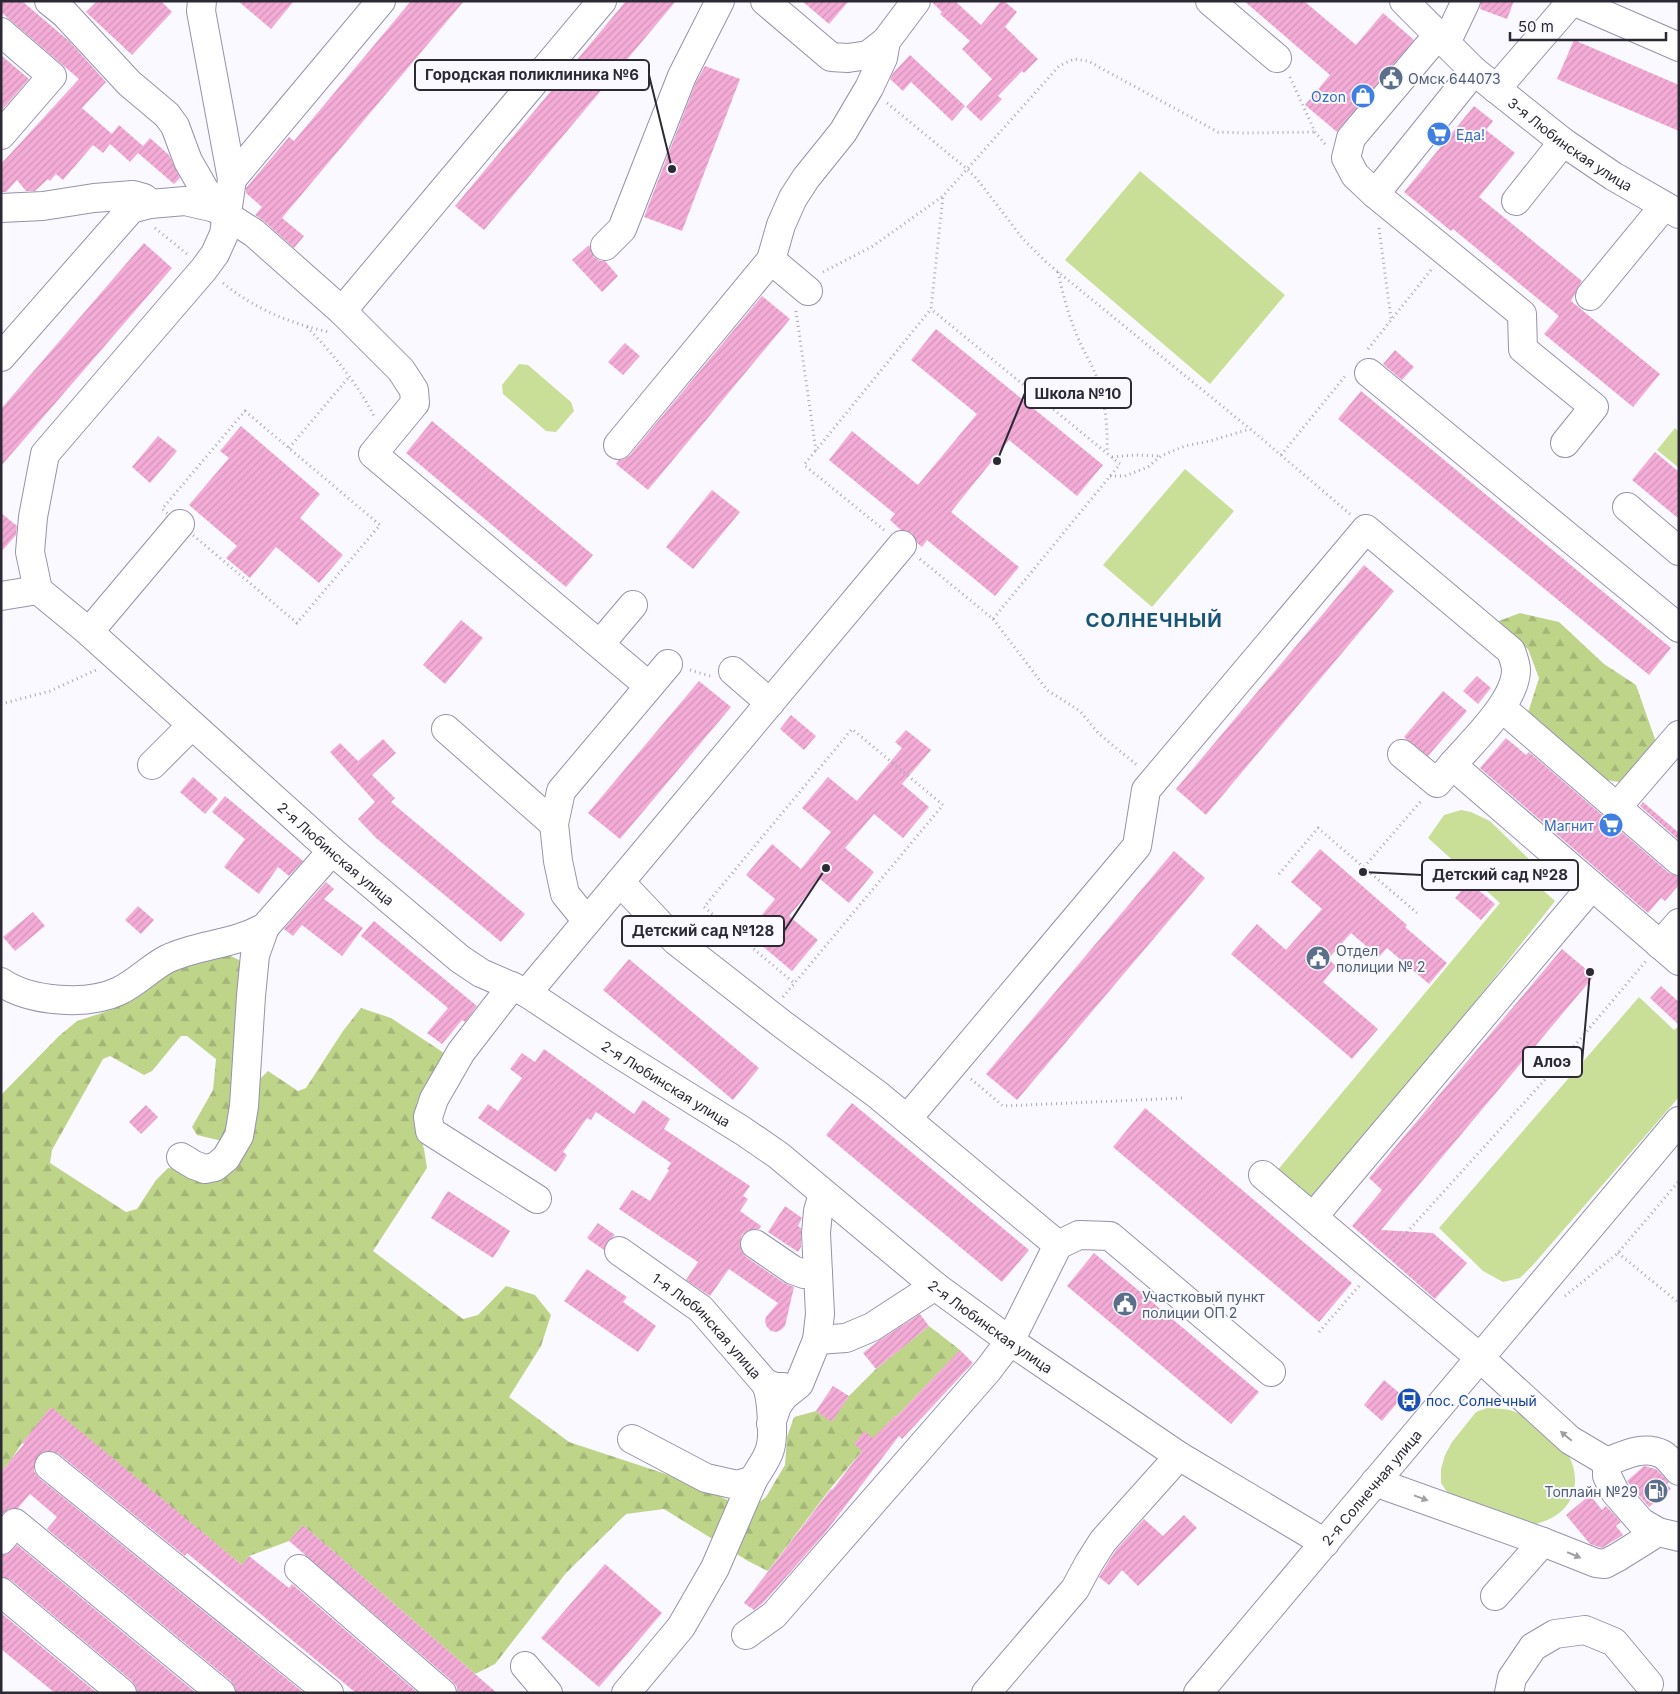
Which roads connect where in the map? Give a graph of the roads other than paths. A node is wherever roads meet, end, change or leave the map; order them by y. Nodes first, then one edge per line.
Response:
1 (202, 1) edge
2 (382, 1) edge
3 (602, 1) edge
4 (720, 1) edge
5 (916, 1) edge
6 (1210, 1) edge
7 (1404, 1) edge
8 (1466, 1) edge
9 (1573, 1) edge
10 (766, 2) edge
11 (64, 6) edge
12 (1, 32) edge
13 (1442, 39) junction
14 (886, 41) junction
15 (1679, 47) edge
16 (1277, 58) road end
17 (1474, 71) junction
18 (1496, 89) junction
19 (1, 135) edge
20 (1563, 142) junction
21 (232, 179) junction
22 (1374, 194) junction
23 (1516, 201) dead end
24 (141, 206) junction
25 (1, 208) edge
26 (1671, 210) edge
27 (221, 212) junction
28 (605, 246) dead end
29 (1590, 296) dead end
30 (337, 322) junction
31 (1, 358) edge
32 (1361, 365) road end
33 (1565, 443) dead end
34 (618, 445) dead end
35 (1627, 507) dead end
36 (180, 524) road end
37 (902, 545) road end
38 (1679, 551) edge
39 (38, 590) junction
40 (1, 596) edge
41 (633, 604) dead end
42 (1679, 628) edge
43 (89, 632) junction
44 (600, 644) junction
45 (668, 664) road end
46 (732, 672) road end
47 (650, 686) junction
48 (770, 703) junction
49 (1502, 708) junction
50 (192, 725) junction
51 (446, 729) dead end
52 (1679, 735) edge
53 (1402, 754) dead end
54 (152, 766) dead end
55 (1444, 774) junction
56 (1617, 807) junction
57 (554, 824) junction
58 (332, 851) junction
59 (1679, 861) edge
60 (620, 882) junction
61 (1592, 886) junction
62 (587, 921) junction
63 (1679, 923) edge
64 (264, 927) junction
65 (1669, 953) edge
66 (1, 982) edge
67 (520, 990) junction
68 (907, 1119) junction
69 (1679, 1121) edge
70 (181, 1157) dead end
71 (1263, 1175) dead end
72 (822, 1194) junction
73 (537, 1199) dead end
74 (1313, 1217) junction
75 (755, 1244) dead end
76 (1058, 1245) junction
77 (619, 1251) dead end
78 (818, 1274) junction
79 (935, 1286) junction
80 (817, 1340) junction
81 (1010, 1341) junction
82 (1479, 1357) junction
83 (1271, 1372) dead end
84 (765, 1383) junction
85 (799, 1384) junction
86 (771, 1424) junction
87 (632, 1439) dead end
88 (1179, 1456) junction
89 (1607, 1462) junction
90 (49, 1466) dead end
91 (1679, 1471) edge
92 (753, 1480) junction
93 (1375, 1482) junction
94 (1669, 1535) edge
95 (1, 1540) edge
96 (1544, 1542) junction
97 (1325, 1543) junction
98 (299, 1569) dead end
99 (1, 1592) edge
100 (1495, 1596) dead end
101 (746, 1635) dead end
102 (525, 1666) dead end
103 (1648, 1684) dead end
104 (122, 1693) edge
105 (221, 1693) edge
106 (329, 1693) edge
107 (442, 1693) edge
108 (548, 1693) edge
109 (626, 1693) edge
110 (986, 1693) edge
111 (1198, 1693) edge
112 (1509, 1693) edge

1 - 21 street
2 - 21 street
3 - 30 street
4 - 28 street
5 - 14 street
6 - 16 street
7 - 13 street, 3-я Любинская улица
8 - 13 street
9 - 15 street
9 - 18 street
10 - 14 street
11 - 27 street
12 - 19 street
13 - 17 street, 3-я Любинская улица
13 - 22 street
14 - 34 street
17 - 18 street, 3-я Любинская улица
17 - 22 street
18 - 20 street, 3-я Любинская улица
20 - 23 street
20 - 26 street, 3-я Любинская улица
21 - 27 street
22 - 33 street
24 - 25 street
24 - 27 street
24 - 31 street
26 - 29 street
27 - 30 street
27 - 39 street
30 - 44 street
32 - 42 street
35 - 38 street
36 - 43 street
37 - 48 street
39 - 40 street
39 - 43 street, 2-я Любинская улица
41 - 44 street
43 - 50 street, 2-я Любинская улица
44 - 47 street
45 - 47 street
46 - 48 street
47 - 57 street
48 - 60 street
49 - 55 street
49 - 56 street
49 - 68 street
50 - 54 street
50 - 58 street, 2-я Любинская улица
51 - 57 street
52 - 56 street
53 - 55 street
55 - 61 street
56 - 59 street
57 - 62 street
58 - 64 street
58 - 67 street, 2-я Любинская улица
60 - 62 street
60 - 68 street
61 - 65 street
61 - 74 street
62 - 67 street
63 - 65 street
64 - 66 street
64 - 70 street
67 - 72 street, 2-я Любинская улица
67 - 73 street
68 - 76 street
69 - 82 street, 2-я Солнечная улица
71 - 74 street
72 - 78 street
72 - 79 street, 2-я Любинская улица
74 - 82 street
75 - 78 street
76 - 81 street
76 - 83 street
77 - 84 street, 1-я Любинская улица
78 - 80 street
79 - 80 street
79 - 81 street, 2-я Любинская улица
80 - 85 street
81 - 88 street, 2-я Любинская улица
81 - 101 street
89 -> 82 street
82 - 93 street, 2-я Солнечная улица
84 - 85 street, 1-я Любинская улица
84 - 86 street
85 - 86 street
86 - 92 street
87 - 92 street
88 - 97 street, 2-я Любинская улица
88 - 110 street
89 - 91 street
89 - 94 street
90 - 106 street
92 - 109 street
93 -> 96 street
93 - 97 street, 2-я Солнечная улица
96 -> 94 street
95 - 105 street
96 - 100 street
97 - 111 street, 2-я Солнечная улица
98 - 107 street
99 - 104 street
102 - 108 street
103 - 112 street

